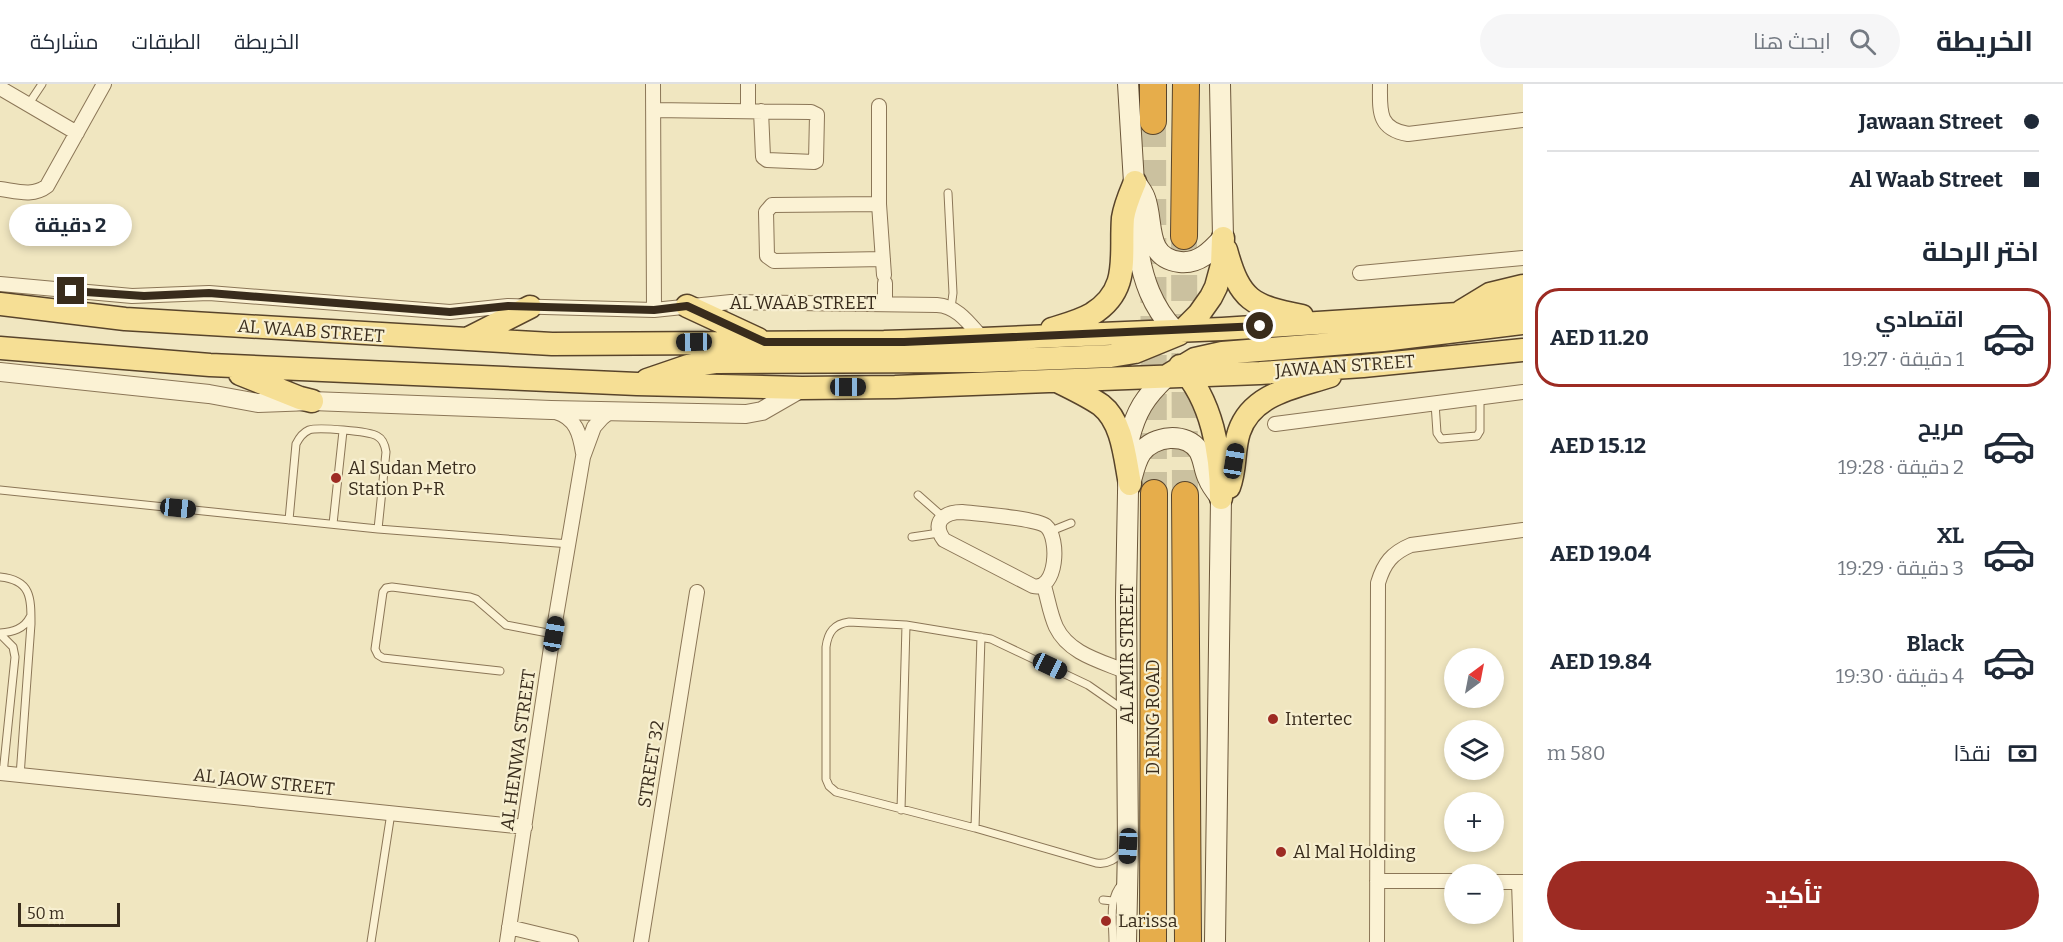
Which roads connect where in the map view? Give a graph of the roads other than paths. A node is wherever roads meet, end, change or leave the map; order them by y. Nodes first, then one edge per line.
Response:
1 (42, 84) edge
2 (104, 84) edge
3 (653, 84) edge
4 (748, 84) edge
5 (1128, 84) edge
6 (1153, 84) edge
7 (1186, 84) edge
8 (1220, 84) edge
9 (1380, 84) edge
10 (0, 88) edge
11 (28, 105) junction
12 (879, 106) dead end
13 (653, 110) junction
14 (755, 110) junction
15 (1523, 120) edge
16 (1153, 121) tunnel mouth
17 (77, 133) junction
18 (1135, 182) junction
19 (0, 189) edge
20 (948, 193) dead end
21 (879, 204) junction
22 (1184, 236) tunnel mouth
23 (1223, 237) junction
24 (1523, 258) edge
25 (883, 260) junction
26 (1360, 273) dead end
27 (0, 284) edge
28 (1523, 286) edge
29 (0, 304) edge
30 (885, 304) junction
31 (687, 306) junction
32 (1523, 306) edge
33 (530, 307) junction
34 (951, 308) junction
35 (654, 310) junction
36 (1458, 314) junction
37 (1330, 321) junction
38 (1523, 323) edge
39 (1179, 331) junction
40 (1103, 333) junction
41 (1032, 336) junction
42 (983, 339) junction
43 (465, 340) junction
44 (765, 342) junction
45 (1153, 346) junction
46 (0, 348) edge
47 (1523, 350) edge
48 (1211, 354) junction
49 (210, 365) junction
50 (1363, 366) junction
51 (0, 372) edge
52 (1178, 373) junction
53 (1260, 373) junction
54 (1055, 380) junction
55 (637, 384) junction
56 (802, 388) junction
57 (1523, 392) edge
58 (1480, 398) junction
59 (312, 401) junction
60 (1435, 403) junction
61 (551, 410) junction
62 (612, 410) junction
63 (1275, 424) dead end
64 (343, 431) junction
65 (583, 457) junction
66 (1130, 484) junction
67 (0, 490) edge
68 (1154, 493) tunnel mouth
69 (918, 495) dead end
70 (1185, 495) tunnel mouth
71 (1221, 498) junction
72 (943, 517) junction
73 (289, 520) junction
74 (1071, 523) dead end
75 (333, 524) junction
76 (378, 529) junction
77 (1523, 530) edge
78 (1051, 531) junction
79 (939, 533) junction
80 (912, 537) dead end
81 (570, 544) junction
82 (0, 577) edge
83 (1044, 586) junction
84 (696, 592) dead end
85 (31, 615) junction
86 (906, 625) junction
87 (0, 634) edge
88 (554, 634) junction
89 (981, 637) junction
90 (500, 671) dead end
91 (1127, 672) junction
92 (1128, 714) junction
93 (1, 774) edge
94 (20, 776) junction
95 (901, 810) junction
96 (391, 813) junction
97 (525, 826) junction
98 (975, 828) junction
99 (1128, 846) junction
100 (1127, 880) junction
101 (1377, 881) junction
102 (1444, 881) edge
103 (1504, 882) edge
104 (1521, 882) edge
105 (1103, 900) dead end
106 (1113, 901) junction
107 (509, 927) junction
108 (370, 942) edge
109 (507, 942) edge
110 (571, 942) edge
111 (641, 942) edge
112 (1113, 942) edge
113 (1126, 942) edge
114 (1153, 942) edge
115 (1188, 942) edge
116 (1215, 942) edge
117 (1377, 942) edge
118 (1521, 942) edge

1 - 11 lane
2 - 17 street
3 - 13 street
4 - 14 street
5 - 18 main road
6 - 16 highway
7 - 22 highway
8 - 23 main road
9 - 15 street
10 - 11 street
11 - 17 street
12 - 21 street
13 - 14 street
13 - 35 street
14 - 14 street
17 - 19 street
18 - 23 main road
18 - 39 main road
18 - 41 main road
20 - 34 lane
21 - 25 street
21 - 25 street
23 - 37 main road
23 - 39 main road
24 - 26 street
25 - 30 street
27 - 33 street, AL WAAB STREET
28 - 36 main road
29 - 43 main road, AL WAAB STREET
30 - 31 street, AL WAAB STREET
30 - 34 street, AL WAAB STREET
31 - 35 street, AL WAAB STREET
31 - 44 main road
32 - 36 main road
33 - 35 street, AL WAAB STREET
33 - 43 main road
34 - 42 street
36 - 37 main road
37 - 39 main road
38 - 48 main road
39 - 40 main road, AL WAAB STREET
39 - 45 main road
39 - 48 main road
40 - 41 main road, AL WAAB STREET
40 - 45 main road
41 - 42 main road, AL WAAB STREET
42 - 44 main road, AL WAAB STREET
43 - 44 main road, AL WAAB STREET
45 - 52 main road
45 - 55 main road
46 - 49 main road, AL WAAB STREET
47 - 50 main road, JAWAAN STREET
48 - 52 main road
48 - 53 main road
49 - 55 main road, AL WAAB STREET
49 - 59 main road
50 - 53 main road, JAWAAN STREET
50 - 71 main road
51 - 59 street, AL WAAB STREET
52 - 53 main road, JAWAAN STREET
52 - 54 main road, AL WAAB STREET
52 - 66 main road, AL AMIR STREET
52 - 71 main road
54 - 56 main road, AL WAAB STREET
54 - 66 main road
55 - 56 main road, AL WAAB STREET
56 - 62 street, AL WAAB STREET
57 - 58 street
58 - 60 street
58 - 60 lane
59 - 61 street, AL WAAB STREET
60 - 63 street
61 - 62 street, AL WAAB STREET
61 - 65 street, AL HENWA STREET
62 - 65 street, AL HENWA STREET
64 - 73 lane
64 - 75 lane
64 - 76 lane
65 - 81 street, AL HENWA STREET
66 - 71 main road
66 - 91 main road, AL AMIR STREET
67 - 73 lane
68 - 114 highway, D RING ROAD
69 - 72 lane
70 - 115 highway, D RING ROAD
71 - 116 main road
72 - 78 street
72 - 79 street
73 - 75 lane
74 - 78 lane
75 - 76 lane
76 - 81 lane
77 - 101 street
78 - 83 street
79 - 80 lane
79 - 83 street
81 - 88 street, AL HENWA STREET
82 - 85 lane
83 - 91 street
84 - 111 street, STREET 32
85 - 87 lane
85 - 94 lane
86 - 89 lane
86 - 95 lane
86 - 95 lane
87 - 93 lane
88 - 90 lane
88 - 97 street, AL HENWA STREET
89 - 92 lane
89 - 98 lane
91 - 92 main road, AL AMIR STREET
92 - 99 main road, AL AMIR STREET
93 - 94 street, AL JAOW STREET
94 - 96 street, AL JAOW STREET
95 - 98 lane
96 - 97 street, AL JAOW STREET
96 - 108 lane
97 - 107 street, AL HENWA STREET
98 - 99 lane
99 - 100 main road, AL AMIR STREET
100 - 106 lane
100 - 113 main road, AL AMIR STREET
101 - 102 street
101 - 117 street
103 - 104 street
104 - 118 street
105 - 106 lane
106 - 112 lane
107 - 109 street, AL HENWA STREET
107 - 110 street

